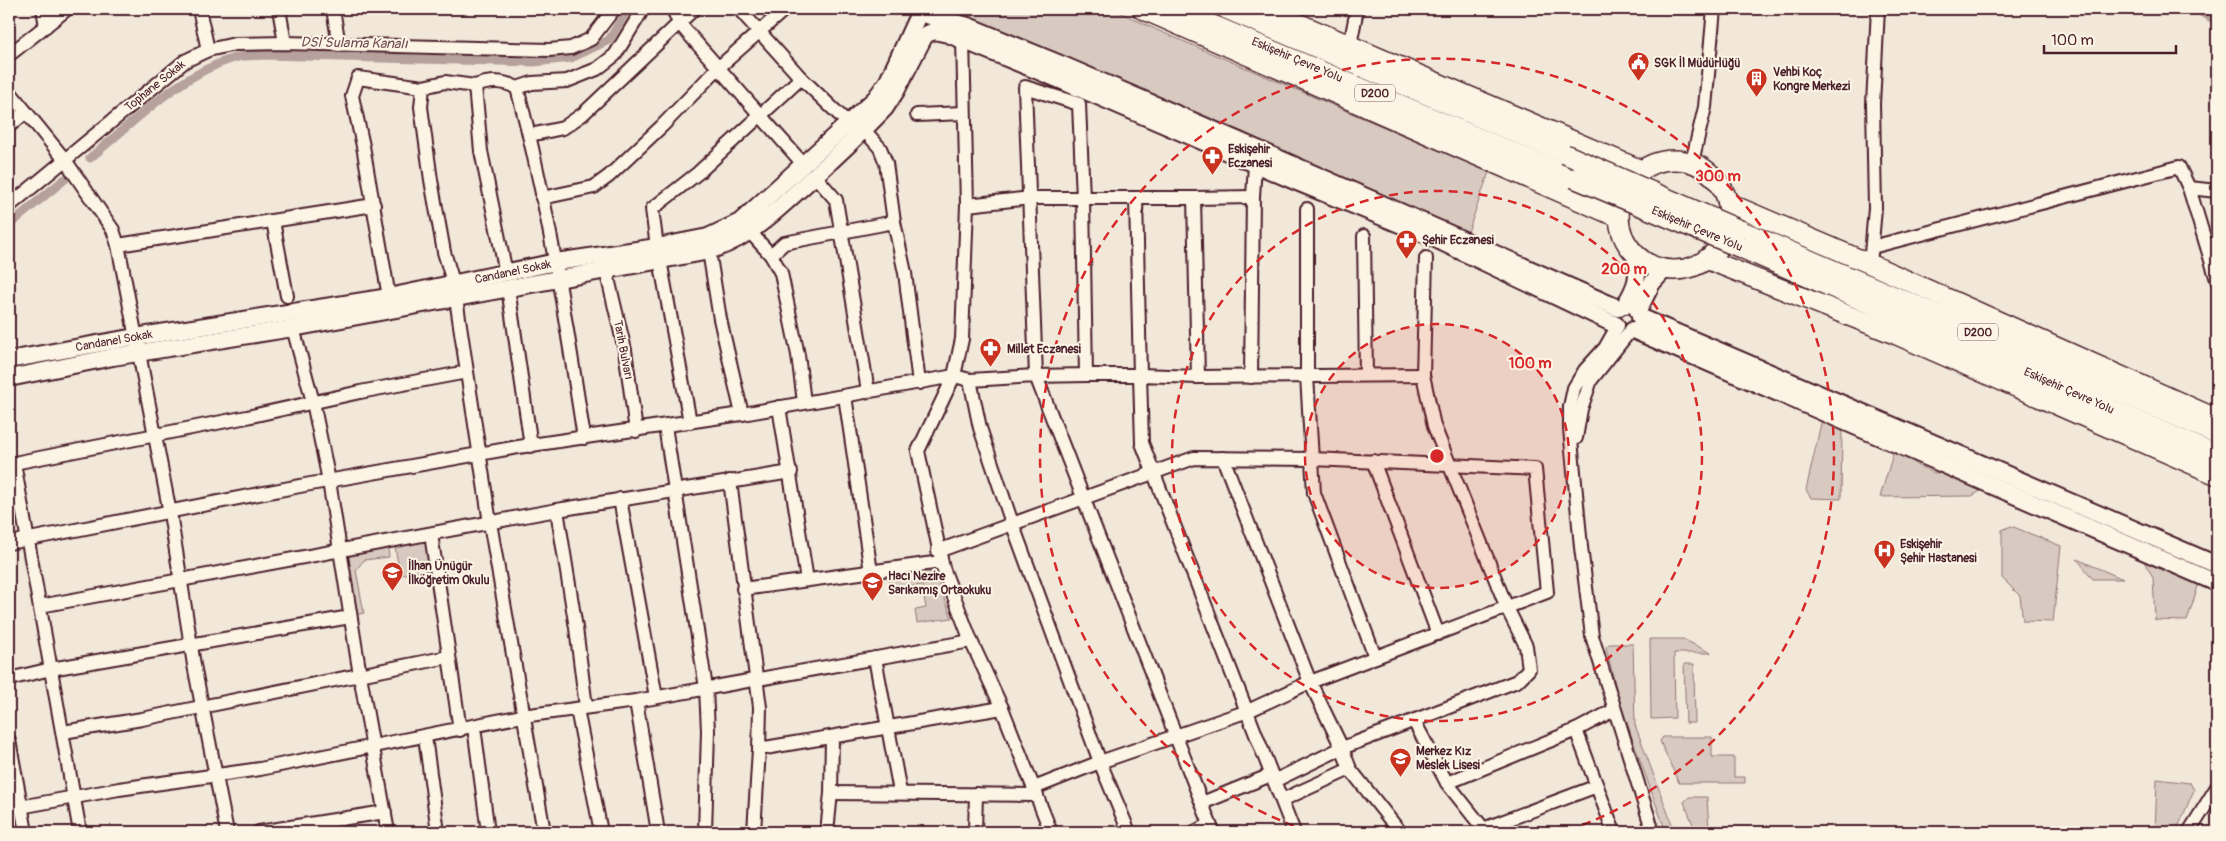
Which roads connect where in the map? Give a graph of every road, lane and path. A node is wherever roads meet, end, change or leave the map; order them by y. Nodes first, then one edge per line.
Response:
1 (42, 9) edge
2 (67, 9) edge
3 (199, 9) edge
4 (279, 9) edge
5 (332, 9) edge
6 (614, 9) edge
7 (643, 9) edge
8 (673, 9) edge
9 (694, 9) edge
10 (739, 9) edge
11 (785, 9) edge
12 (1142, 9) edge
13 (1176, 9) edge
14 (1226, 9) edge
15 (1265, 9) edge
16 (1357, 9) edge
17 (1714, 9) edge
18 (1878, 9) edge
19 (920, 11) edge
20 (679, 23) junction
21 (46, 26) junction
22 (760, 33) junction
23 (925, 35) junction
24 (962, 40) junction
25 (285, 43) junction
26 (338, 45) junction
27 (1350, 45) junction
28 (208, 50) junction
29 (9, 55) edge
30 (718, 68) junction
31 (801, 78) junction
32 (475, 86) junction
33 (423, 87) junction
34 (517, 88) junction
35 (9, 91) edge
36 (26, 112) junction
37 (964, 113) junction
38 (916, 115) dead end
39 (760, 116) junction
40 (9, 126) edge
41 (856, 127) junction
42 (530, 135) junction
43 (64, 160) junction
44 (1692, 162) junction
45 (1256, 164) junction
46 (809, 170) junction
47 (1641, 170) junction
48 (2189, 188) junction
49 (2217, 191) edge
50 (1253, 197) junction
51 (542, 198) junction
52 (1031, 198) junction
53 (1083, 198) junction
54 (1136, 198) junction
55 (1194, 198) junction
56 (1728, 203) junction
57 (374, 205) junction
58 (967, 205) junction
59 (9, 206) edge
60 (1307, 209) dead end
61 (1619, 216) junction
62 (273, 221) junction
63 (894, 222) junction
64 (841, 231) junction
65 (750, 232) junction
66 (1364, 236) dead end
67 (1740, 239) junction
68 (118, 246) junction
69 (709, 251) junction
70 (658, 254) junction
71 (771, 255) junction
72 (1636, 255) junction
73 (1870, 255) junction
74 (1426, 258) dead end
75 (1706, 259) junction
76 (2215, 265) edge
77 (1664, 269) junction
78 (557, 270) junction
79 (606, 270) junction
80 (2217, 280) edge
81 (507, 281) junction
82 (455, 291) junction
83 (287, 296) dead end
84 (390, 297) junction
85 (1627, 319) junction
86 (293, 328) junction
87 (136, 345) junction
88 (9, 360) edge
89 (467, 372) junction
90 (1086, 375) junction
91 (1140, 375) junction
92 (1423, 375) junction
93 (954, 376) junction
94 (1036, 376) junction
95 (1307, 376) junction
96 (1366, 376) junction
97 (1198, 377) junction
98 (1251, 377) junction
99 (9, 378) edge
100 (970, 380) junction
101 (919, 383) junction
102 (868, 392) junction
103 (845, 396) junction
104 (313, 402) junction
105 (804, 402) junction
106 (779, 407) junction
107 (742, 414) junction
108 (2217, 419) edge
109 (690, 422) junction
110 (665, 426) junction
111 (636, 431) junction
112 (155, 434) junction
113 (2217, 434) edge
114 (584, 438) junction
115 (531, 446) junction
116 (481, 454) junction
117 (2217, 455) edge
118 (1224, 458) junction
119 (1312, 459) junction
120 (1373, 461) junction
121 (11, 463) edge
122 (1449, 464) junction
123 (791, 472) junction
124 (1154, 472) junction
125 (2217, 475) edge
126 (730, 481) junction
127 (328, 482) junction
128 (676, 490) junction
129 (1082, 497) junction
130 (620, 499) junction
131 (558, 510) junction
132 (170, 513) junction
133 (490, 523) junction
134 (1012, 523) junction
135 (431, 534) junction
136 (27, 540) junction
137 (9, 543) edge
138 (340, 550) junction
139 (940, 557) junction
140 (2217, 565) edge
141 (871, 572) junction
142 (180, 580) junction
143 (807, 580) junction
144 (2217, 584) edge
145 (743, 589) junction
146 (40, 606) junction
147 (1507, 608) junction
148 (350, 617) junction
149 (1438, 634) junction
150 (971, 641) junction
151 (191, 644) junction
152 (448, 658) junction
153 (875, 658) junction
154 (1375, 658) junction
155 (51, 669) junction
156 (360, 675) junction
157 (757, 678) junction
158 (9, 679) edge
159 (1310, 682) junction
160 (706, 688) junction
161 (656, 697) junction
162 (636, 701) junction
163 (202, 706) junction
164 (582, 708) junction
165 (1002, 708) junction
166 (1614, 710) junction
167 (1248, 711) junction
168 (522, 716) junction
169 (1414, 721) junction
170 (474, 727) junction
171 (888, 728) junction
172 (460, 730) junction
173 (1576, 730) junction
174 (63, 732) junction
175 (425, 737) junction
176 (1177, 737) junction
177 (832, 738) junction
178 (9, 740) edge
179 (374, 748) junction
180 (1342, 748) junction
181 (759, 749) junction
182 (1100, 762) junction
183 (1350, 769) junction
184 (216, 776) junction
185 (1273, 778) junction
186 (1447, 783) junction
187 (1597, 786) junction
188 (2217, 787) edge
189 (900, 792) junction
190 (1035, 792) junction
191 (831, 793) junction
192 (976, 794) junction
193 (74, 798) junction
194 (1282, 800) junction
195 (1202, 803) junction
196 (15, 808) edge
197 (385, 812) junction
198 (1212, 829) edge
199 (1480, 830) edge
200 (26, 832) edge
201 (80, 832) edge
202 (227, 832) edge
203 (259, 832) edge
204 (388, 832) edge
205 (438, 832) edge
206 (488, 832) edge
207 (544, 832) edge
208 (601, 832) edge
209 (658, 832) edge
210 (705, 832) edge
211 (754, 832) edge
212 (827, 832) edge
213 (975, 832) edge
214 (1051, 832) edge
215 (1129, 832) edge
216 (1194, 832) edge
217 (1294, 832) edge
218 (1400, 832) edge
219 (1614, 832) edge
220 (1653, 832) edge
221 (2189, 832) edge

1 - 21 street
2 - 21 street
3 - 28 street
4 - 25 street
5 - 26 street
6 - 26 street, Tophane Sokak
7 - 34 street
8 - 20 street
9 - 20 street
10 - 22 street
11 - 22 street
12 - 61 highway
13 - 67 highway, Eskişehir Çevre Yolu / D200, bridge
14 - 67 highway, Eskişehir Çevre Yolu / D200, bridge
15 - 27 highway
16 - 27 street
17 - 44 street
18 - 73 street
19 - 23 street
19 - 41 main road
19 - 85 main road
20 - 30 street
20 - 42 street
21 - 29 street
22 - 30 street
22 - 31 street
23 - 24 main road
23 - 41 main road
24 - 37 street
24 - 45 main road
25 - 26 street, Tophane Sokak
25 - 28 street, Tophane Sokak
27 - 47 highway
28 - 43 street, Tophane Sokak
30 - 39 street
30 - 51 street
31 - 39 street
31 - 41 street
32 - 33 street
32 - 34 street
32 - 81 street
33 - 57 street
33 - 82 street
34 - 42 street
35 - 36 street
36 - 40 street
36 - 43 street
37 - 38 street
37 - 58 street
39 - 46 street
39 - 70 street
41 - 46 main road
41 - 63 street
42 - 51 street
43 - 59 street, Tophane Sokak
43 - 68 street
44 - 47 highway
44 - 56 highway
45 - 50 street
45 - 85 main road
46 - 64 street
46 - 65 main road
46 - 70 main road, Candanel Sokak
47 - 61 highway
48 - 49 street
48 - 73 street
48 - 76 street
50 - 55 street
50 - 98 street
51 - 78 street
52 - 53 street
52 - 53 street
52 - 58 street
52 - 94 street
53 - 54 street
53 - 90 street
54 - 55 street
54 - 91 street
55 - 97 street
56 - 73 highway
56 - 75 highway
57 - 62 street
57 - 84 street
58 - 93 street
60 - 95 street
61 - 72 highway
62 - 68 street
62 - 83 street
63 - 64 street
63 - 101 street
64 - 71 street
64 - 102 street
65 - 69 main road
65 - 71 street
66 - 96 street
67 - 113 highway, Eskişehir Çevre Yolu / D200
67 - 117 highway, Eskişehir Çevre Yolu / D200
68 - 87 street
69 - 70 main road
69 - 107 street
70 - 78 main road, Candanel Sokak
70 - 79 main road
70 - 109 street
71 - 105 street
72 - 77 highway
72 - 85 main road
73 - 108 highway
74 - 92 street
75 - 77 highway
75 - 125 highway
76 - 80 street
77 - 85 main road
78 - 79 main road
78 - 81 main road
78 - 114 street
79 - 111 street, Tarih Bulvarı
81 - 82 main road
81 - 115 street
82 - 84 main road, Candanel Sokak
82 - 86 main road
82 - 89 street
84 - 87 main road, Candanel Sokak
85 - 140 main road
85 - 144 main road
85 - 166 street
86 - 87 main road
86 - 104 street
87 - 88 main road, Candanel Sokak
87 - 99 main road
87 - 112 street
89 - 104 street
89 - 116 street
90 - 91 street
90 - 94 street
91 - 97 street
91 - 124 street
92 - 96 street
92 - 122 street
93 - 100 street
93 - 101 street
93 - 139 street
94 - 100 street
94 - 129 street
95 - 96 street
95 - 98 street
95 - 119 street
97 - 98 street
100 - 134 street
101 - 102 street
102 - 103 street
103 - 105 street
103 - 141 street
104 - 112 street
104 - 127 street
105 - 106 street
106 - 107 street
106 - 123 street
107 - 109 street
109 - 110 street
110 - 111 street
110 - 128 street
111 - 114 street
112 - 121 street
112 - 132 street
114 - 115 street
115 - 116 street
116 - 127 street
116 - 133 street
118 - 119 street
118 - 124 street
118 - 159 street
119 - 120 street
119 - 154 street
120 - 122 street
120 - 149 street
121 - 136 street
122 - 147 street
122 - 147 street
123 - 126 street
123 - 143 street
124 - 129 street
124 - 167 street
126 - 128 street
126 - 145 street
127 - 132 street
127 - 138 street
128 - 130 street
128 - 160 street
129 - 134 street
129 - 176 street
130 - 131 street
130 - 161 street
131 - 133 street
131 - 164 street
132 - 136 street
132 - 142 street
133 - 135 street
133 - 168 street
134 - 139 street
134 - 182 street
135 - 138 street
135 - 152 street
136 - 137 street
136 - 146 street
138 - 142 street
138 - 148 street
139 - 141 street
139 - 150 street
141 - 143 street
142 - 146 street
142 - 151 street
143 - 145 street
145 - 157 street
146 - 155 street
147 - 149 street
147 - 169 street
148 - 151 street
148 - 156 street
149 - 154 street
150 - 153 street
150 - 165 street
151 - 155 street
151 - 163 street
152 - 156 street
152 - 172 street
153 - 157 street
153 - 171 street
154 - 159 street
155 - 158 street
155 - 174 street
156 - 163 street
156 - 179 street
157 - 160 street
157 - 181 street
159 - 167 street
159 - 180 street
160 - 161 street
160 - 210 street
161 - 162 street
162 - 164 street
162 - 209 street
163 - 174 street
163 - 184 street
164 - 168 street
164 - 208 street
165 - 171 street
165 - 190 street
166 - 173 street
166 - 220 street
167 - 176 street
167 - 185 street
168 - 170 street
168 - 207 street
169 - 180 street
169 - 186 street
170 - 172 street
170 - 206 street
171 - 177 street
171 - 189 street
172 - 175 street
173 - 186 street
173 - 187 street
174 - 193 street
175 - 179 street
175 - 205 street
176 - 182 street
176 - 195 street
177 - 181 street
177 - 191 street
178 - 196 street
179 - 184 street
179 - 197 street
180 - 183 street
180 - 185 street
181 - 211 street
182 - 190 street
182 - 215 street
183 - 194 street
183 - 218 street
184 - 193 street
184 - 202 street
185 - 194 street
185 - 195 street
186 - 199 street
187 - 199 street
187 - 219 street
188 - 221 street
189 - 191 street
189 - 192 street
190 - 192 street
190 - 214 street
191 - 212 street
192 - 213 street
193 - 196 street
193 - 201 street
194 - 217 street
195 - 198 street
196 - 200 street
197 - 203 street
197 - 204 street
198 - 216 street

